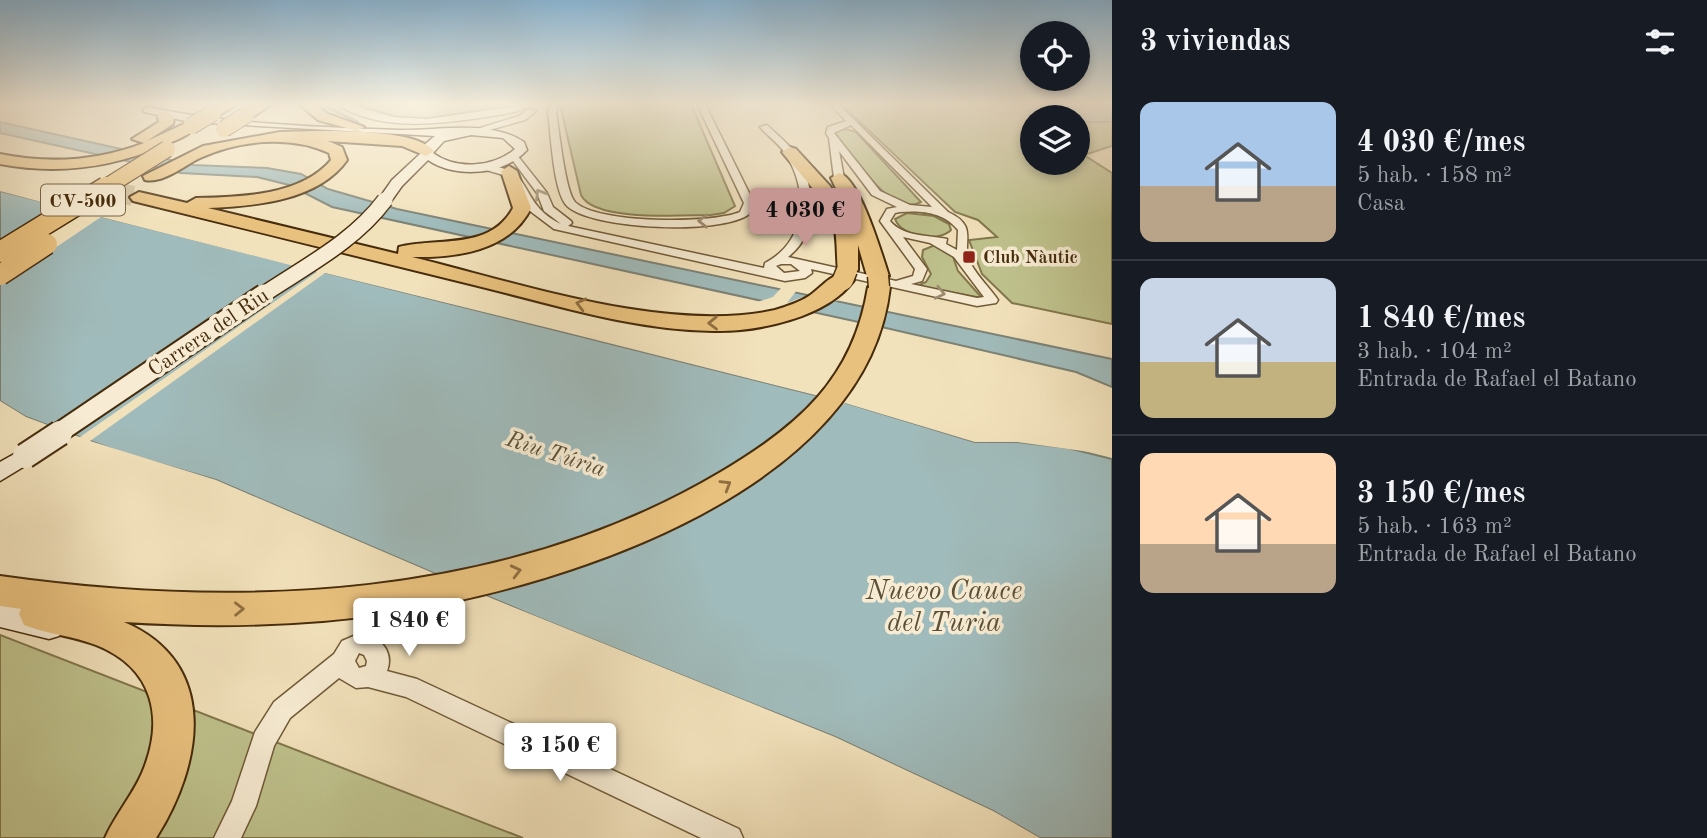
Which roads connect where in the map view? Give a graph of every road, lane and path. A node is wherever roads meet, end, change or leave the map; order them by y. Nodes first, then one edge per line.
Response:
1 (128, 143) edge
2 (159, 143) edge
3 (175, 143) edge
4 (200, 143) edge
5 (236, 143) edge
6 (321, 143) edge
7 (412, 143) edge
8 (425, 143) edge
9 (435, 143) edge
10 (518, 143) edge
11 (558, 143) edge
12 (720, 143) edge
13 (781, 143) edge
14 (836, 143) edge
15 (842, 143) edge
16 (873, 143) edge
17 (0, 151) edge
18 (427, 151) junction
19 (790, 152) junction
20 (190, 154) junction
21 (0, 161) edge
22 (511, 164) junction
23 (457, 166) junction
24 (402, 177) junction
25 (839, 178) joint
26 (912, 184) junction
27 (119, 192) junction
28 (180, 208) junction
29 (912, 208) junction
30 (948, 216) junction
31 (892, 229) junction
32 (962, 234) junction
33 (616, 240) junction
34 (934, 241) junction
35 (0, 252) edge
36 (917, 260) junction
37 (963, 263) junction
38 (773, 266) junction
39 (0, 275) edge
40 (839, 280) junction
41 (880, 288) junction
42 (0, 473) edge
43 (0, 577) edge
44 (0, 591) edge
45 (0, 604) edge
46 (174, 608) junction
47 (0, 615) edge
48 (109, 838) edge
49 (129, 838) edge
50 (227, 838) edge
51 (730, 838) edge

1 - 17 highway
2 - 21 highway
3 - 35 highway, CV-500, bridge
4 - 20 highway, CV-500
5 - 20 highway
6 - 27 highway
7 - 18 highway
8 - 18 street
9 - 18 street, Carrera del Riu
10 - 22 street
12 -> 11 street
13 - 19 street
14 - 25 street
15 - 29 street
16 - 26 street
18 - 23 street
18 - 24 street, Carrera del Riu
19 - 38 street
19 - 40 highway
20 - 39 highway, CV-500, bridge
21 - 27 highway
22 - 23 street
22 - 28 highway
33 -> 22 street
22 - 33 street
23 - 24 street
24 - 42 street, Carrera del Riu, bridge
25 - 41 highway
26 - 29 street
26 - 30 street
27 - 28 highway
40 -> 28 highway
29 - 30 street
29 - 31 street
30 - 32 street
31 - 34 street
31 - 36 street
32 - 34 street
32 - 37 street
33 - 38 street
34 - 36 street
34 - 37 street
36 - 41 street
41 -> 37 street
38 - 40 street
40 - 41 street
46 -> 41 highway
43 - 46 highway
44 - 46 highway
45 - 49 highway
47 - 48 street
50 - 51 street

